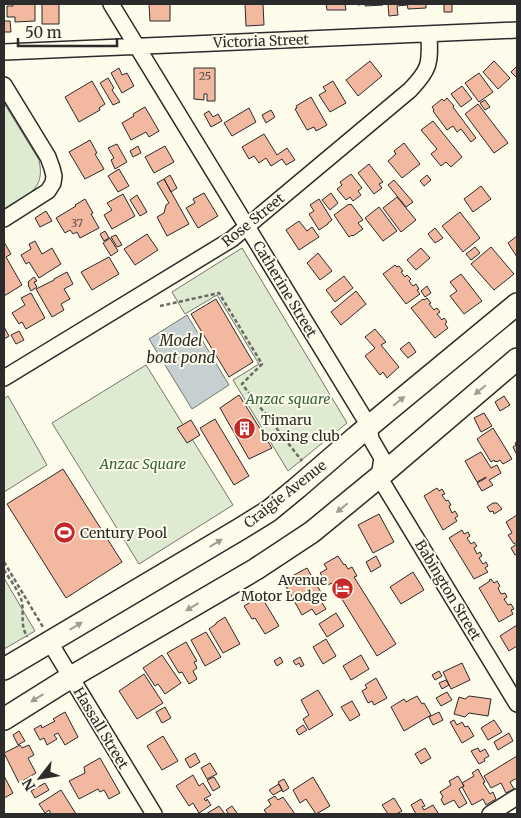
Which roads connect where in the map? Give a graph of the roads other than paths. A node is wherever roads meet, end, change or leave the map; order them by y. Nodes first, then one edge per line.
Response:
1 (111, 4) edge
2 (517, 30) edge
3 (429, 34) junction
4 (137, 46) junction
5 (4, 52) edge
6 (4, 85) edge
7 (4, 219) edge
8 (247, 226) junction
9 (517, 304) edge
10 (517, 359) edge
11 (4, 378) edge
12 (369, 426) junction
13 (379, 477) junction
14 (41, 637) junction
15 (4, 669) edge
16 (71, 677) junction
17 (517, 704) edge
18 (4, 719) edge
19 (517, 797) edge
20 (154, 814) edge
21 (490, 814) edge

1 - 4 street, Catherine Street
2 - 3 street, Victoria Street
3 - 4 street, Victoria Street
3 - 8 street, Rose Street
4 - 5 street, Victoria Street
4 - 8 street, Catherine Street
6 - 7 street
8 - 11 street, Rose Street
8 - 12 street, Catherine Street
12 -> 9 highway, Craigie Avenue
10 -> 13 highway
12 - 13 street, Catherine Street
14 -> 12 highway, Craigie Avenue
13 -> 16 highway
13 - 17 street, Babington Street
14 - 15 highway, Craigie Avenue
14 - 16 street, Hassall Street
16 -> 18 highway
16 - 20 street, Hassall Street
19 - 21 street

